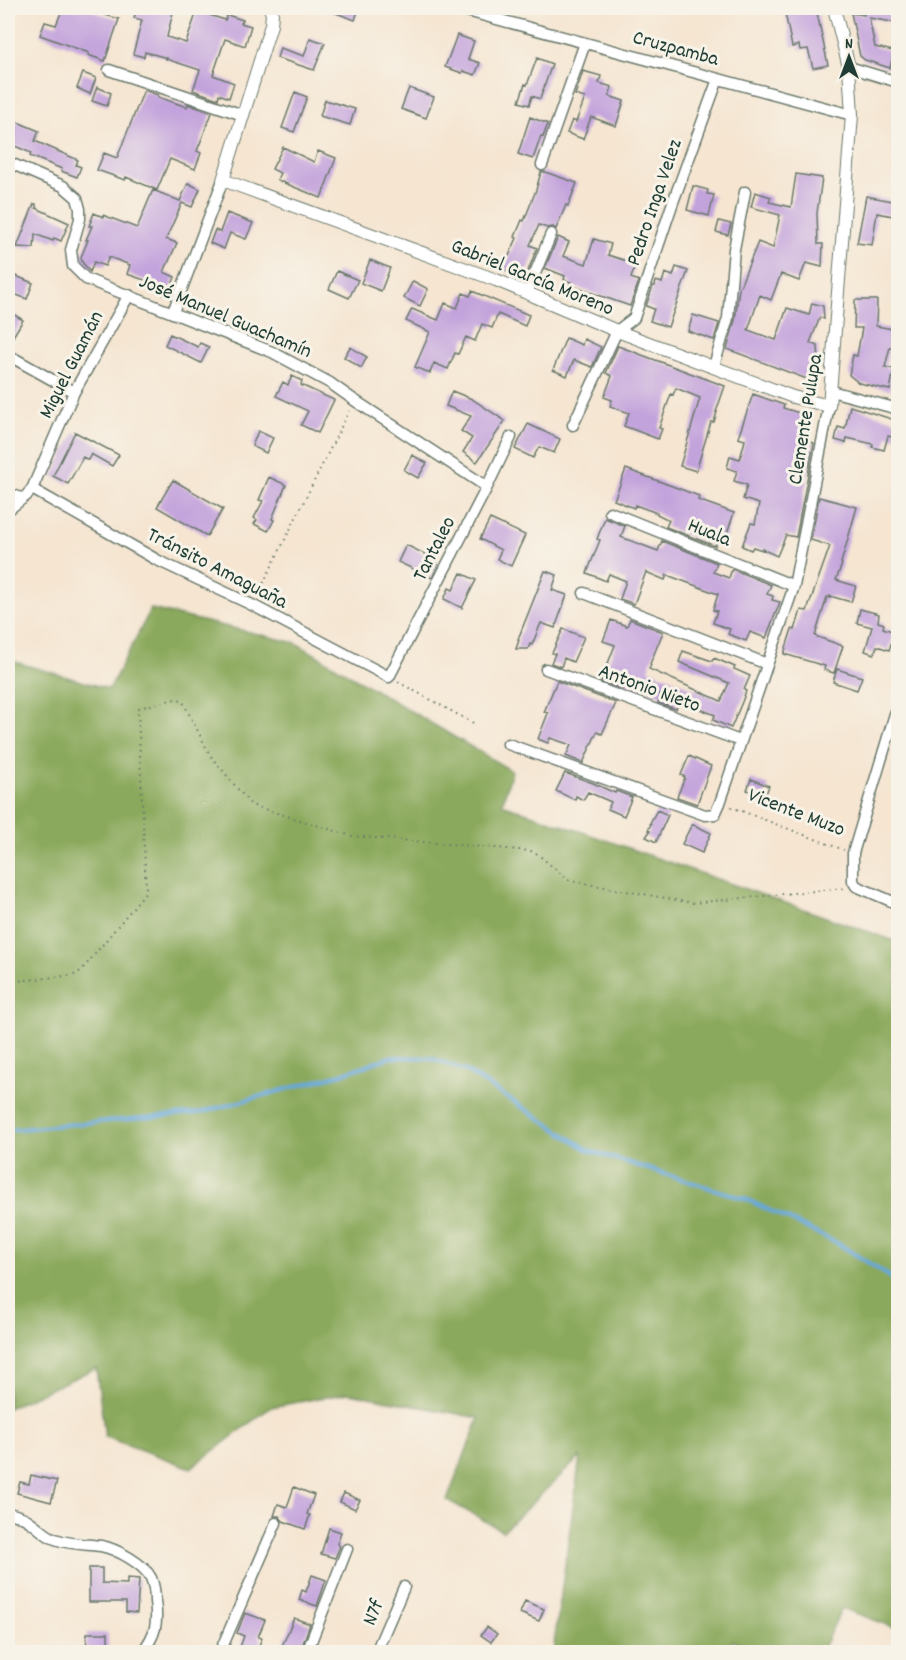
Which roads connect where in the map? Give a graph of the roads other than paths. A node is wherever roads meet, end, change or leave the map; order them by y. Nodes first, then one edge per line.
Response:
1 (270, 8) edge
2 (456, 8) edge
3 (834, 8) edge
4 (585, 43) junction
5 (849, 67) junction
6 (109, 70) dead end
7 (718, 79) junction
8 (898, 82) edge
9 (243, 115) junction
10 (852, 116) junction
11 (8, 162) edge
12 (542, 165) dead end
13 (223, 180) junction
14 (745, 192) dead end
15 (551, 234) dead end
16 (527, 293) junction
17 (129, 295) junction
18 (173, 312) junction
19 (617, 331) junction
20 (8, 355) edge
21 (714, 366) junction
22 (831, 391) junction
23 (74, 392) junction
24 (829, 406) junction
25 (898, 409) edge
26 (573, 425) dead end
27 (511, 437) dead end
28 (487, 487) junction
29 (32, 489) junction
30 (8, 493) edge
31 (21, 498) junction
32 (8, 510) edge
33 (610, 512) dead end
34 (794, 586) junction
35 (584, 593) dead end
36 (767, 664) junction
37 (546, 669) dead end
38 (389, 677) joint
39 (898, 704) edge
40 (741, 741) junction
41 (507, 744) dead end
42 (898, 904) edge
43 (8, 1513) edge
44 (276, 1523) dead end
45 (348, 1549) dead end
46 (404, 1587) dead end
47 (142, 1653) edge
48 (220, 1653) edge
49 (307, 1653) edge
50 (376, 1653) edge

1 - 9 street
2 - 4 street, Cruzpamba
3 - 5 street, Clemente Pulupa
4 - 7 street, Cruzpamba
4 - 12 street
5 - 8 street
5 - 10 street, Clemente Pulupa
6 - 9 street
7 - 10 street, Cruzpamba
7 - 19 street, Pedro Inga Velez
9 - 13 street
10 - 22 street, Clemente Pulupa
11 - 17 street, José Manuel Guachamín
13 - 16 street, Gabriel García Moreno
13 - 18 street
14 - 21 street
15 - 16 street
16 - 19 street, Gabriel García Moreno
17 - 18 street, José Manuel Guachamín
17 - 23 street, Miguel Guamán
18 - 28 street, José Manuel Guachamín
19 - 21 street, Gabriel García Moreno
19 - 26 street, Pedro Inga Velez
20 - 23 street
21 - 24 street, Gabriel García Moreno
22 - 24 street, Clemente Pulupa
22 - 25 street
23 - 29 street, Miguel Guamán
24 - 34 street, Clemente Pulupa
27 - 28 street, Tantaleo
28 - 38 street, Tantaleo
29 - 31 street, Miguel Guamán
29 - 38 street, Tránsito Amaguaña
30 - 31 street
31 - 32 street, Miguel Guamán
33 - 34 street, Huala
34 - 36 street, Clemente Pulupa
35 - 36 street
36 - 40 street, Clemente Pulupa
37 - 40 street, Antonio Nieto
39 - 42 street, Vicente Muzo
40 - 41 street, Clemente Pulupa
43 - 47 street
44 - 48 street
45 - 49 street
46 - 50 street, N7f

